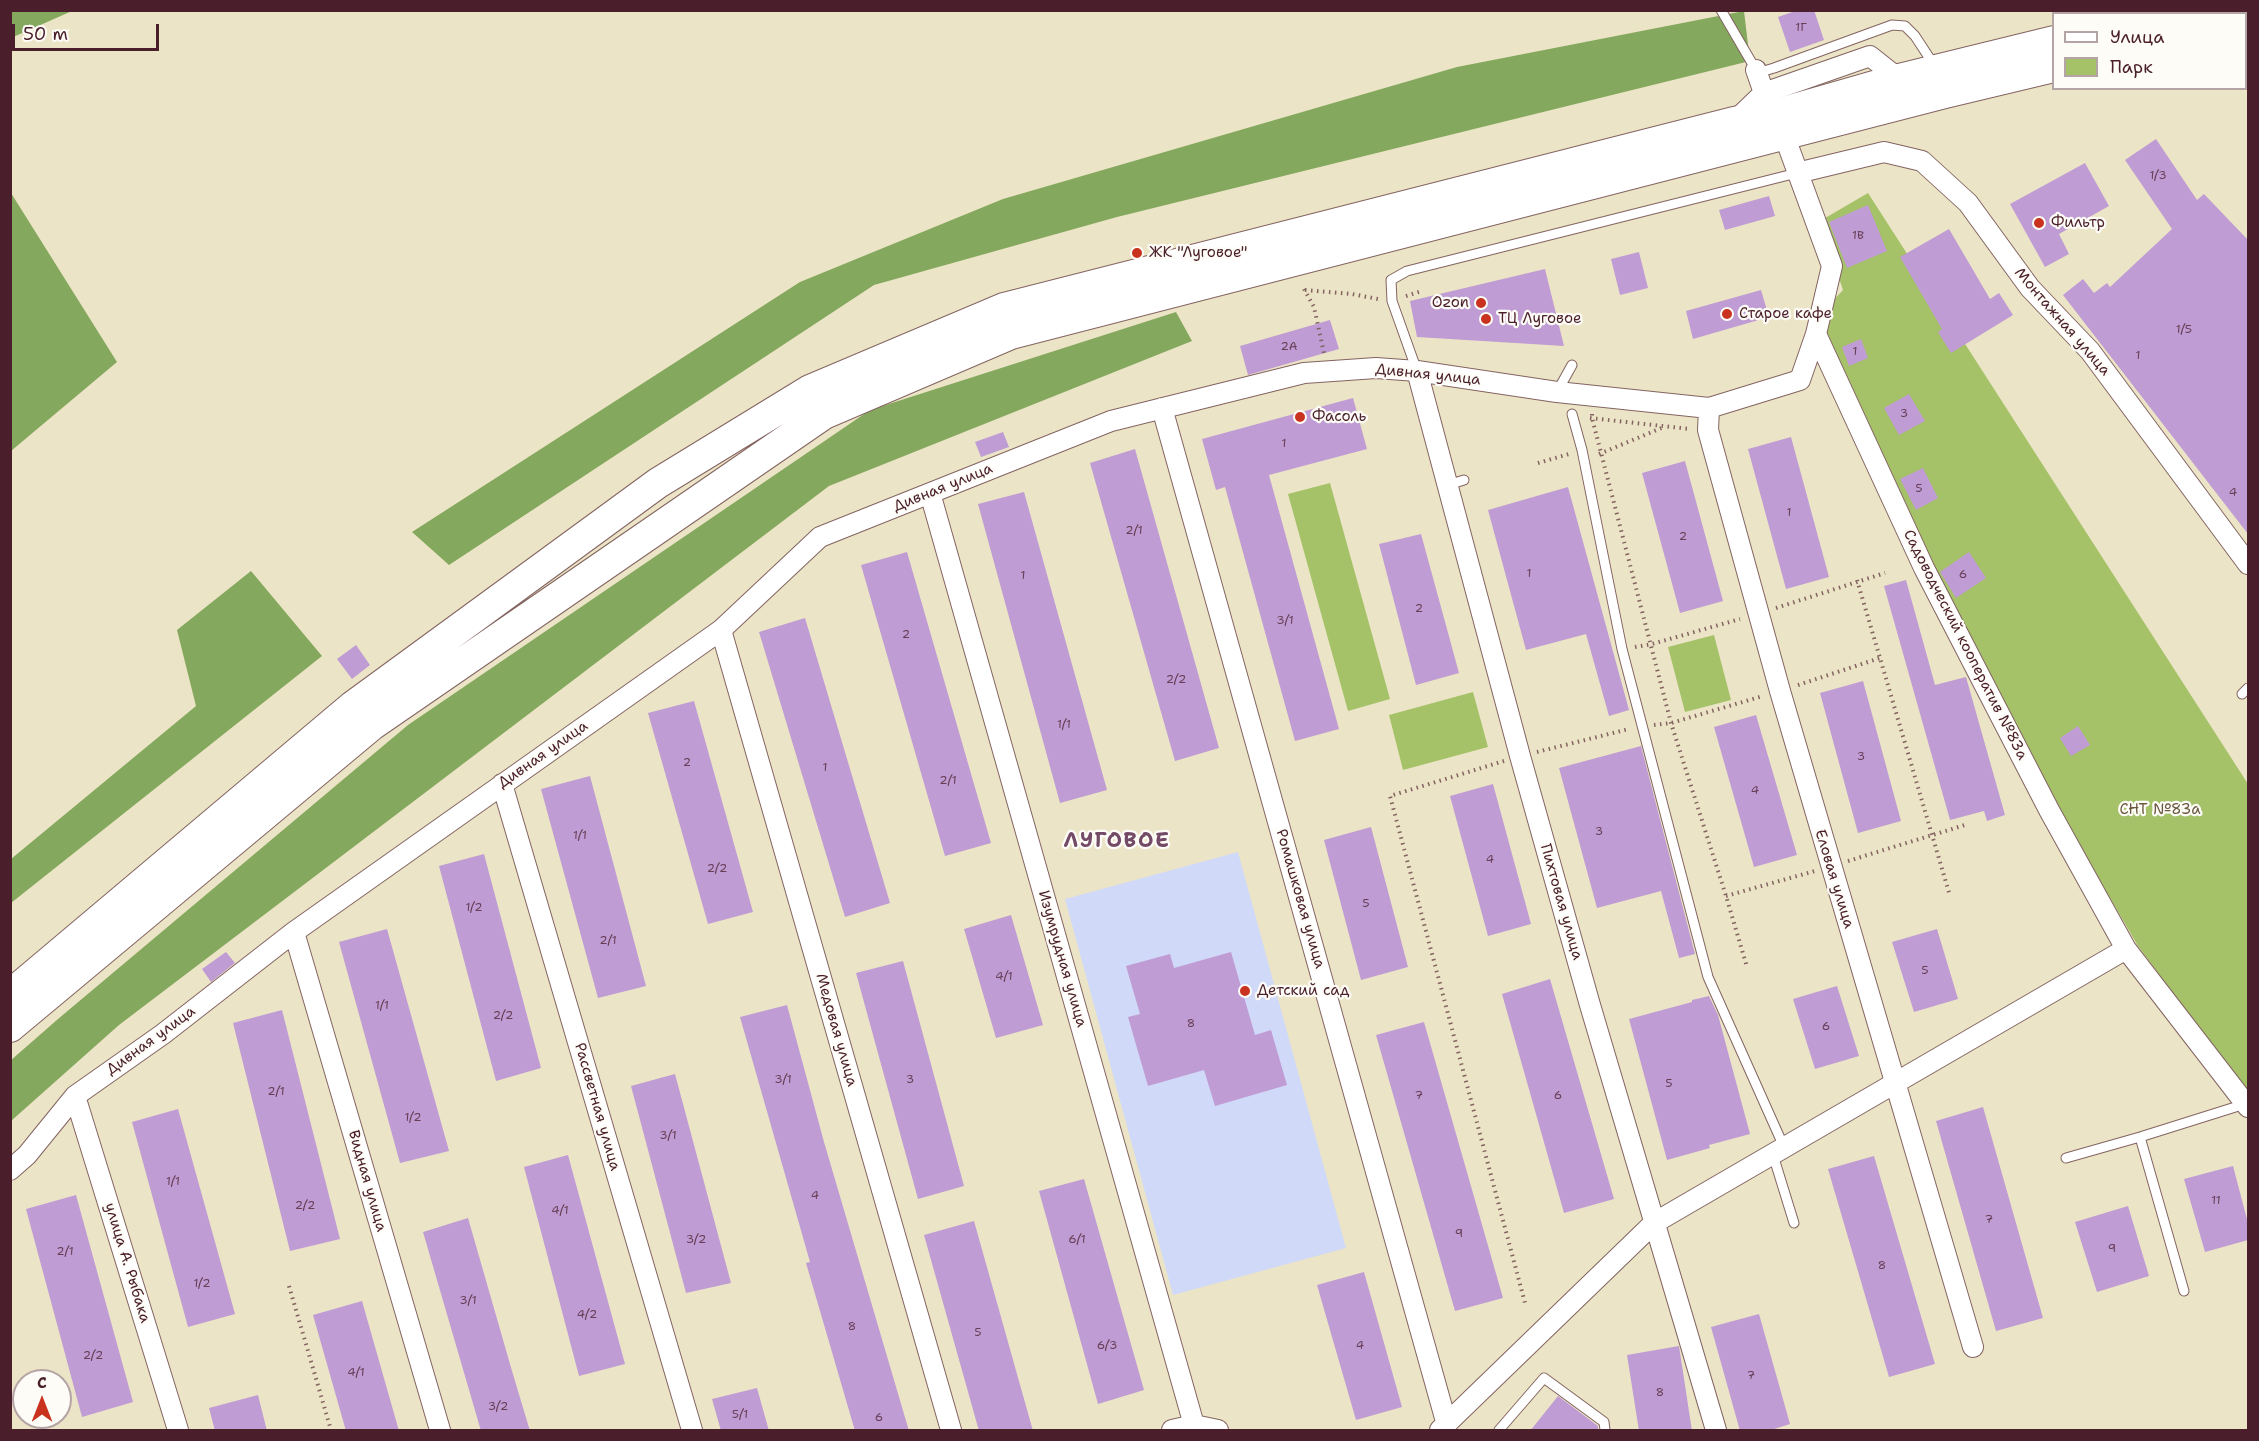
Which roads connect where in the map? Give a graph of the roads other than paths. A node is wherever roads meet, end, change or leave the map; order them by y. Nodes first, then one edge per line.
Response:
1 (1721, 10) edge
2 (2052, 41) edge
3 (2052, 67) edge
4 (1756, 70) junction
5 (1937, 70) junction
6 (1775, 114) junction
7 (1797, 173) junction
8 (1816, 334) junction
9 (1572, 365) dead end
10 (1417, 371) junction
11 (1557, 392) junction
12 (1162, 408) junction
13 (1709, 408) junction
14 (1572, 414) dead end
15 (930, 493) junction
16 (2248, 564) edge
17 (721, 630) junction
18 (502, 784) junction
19 (294, 932) junction
20 (2126, 950) junction
21 (10, 995) edge
22 (10, 1027) edge
23 (1896, 1083) junction
24 (75, 1096) junction
25 (2247, 1106) edge
26 (2140, 1137) junction
27 (1778, 1151) junction
28 (2066, 1158) dead end
29 (10, 1170) edge
30 (1654, 1223) junction
31 (1794, 1223) dead end
32 (2184, 1291) dead end
33 (1973, 1347) dead end
34 (1194, 1425) junction
35 (1443, 1428) edge
36 (178, 1431) edge
37 (440, 1431) edge
38 (692, 1431) edge
39 (951, 1431) edge
40 (1172, 1431) edge
41 (1218, 1431) edge
42 (1499, 1431) edge
43 (1605, 1431) edge
44 (1716, 1431) edge

1 - 4 lane
2 - 5 main road
3 - 6 main road
4 - 5 lane
4 - 6 street, Дивная улица
5 - 6 main road
6 - 7 street, Дивная улица
6 - 21 main road
6 - 22 main road
7 - 8 street, Дивная улица
7 - 10 lane
7 - 16 street, Монтажная улица
8 - 13 street, Дивная улица
8 - 20 street, Садоводческий кооператив №83а
9 - 11 lane
10 - 11 street, Дивная улица
10 - 12 street, Дивная улица
10 - 30 street, Пихтовая улица
11 - 13 street, Дивная улица
12 - 15 street, Дивная улица
12 - 35 street, Ромашковая улица
13 - 23 street, Еловая улица
14 - 27 lane
15 - 17 street, Дивная улица
15 - 34 street, Изумрудная улица
17 - 18 street, Дивная улица
17 - 39 street, Медовая улица
18 - 19 street, Дивная улица
18 - 38 street, Рассветная улица
19 - 24 street, Дивная улица
19 - 37 street, Видная улица
20 - 23 street
20 - 25 street, Садоводческий кооператив №83а
23 - 27 street
23 - 33 street, Еловая улица
24 - 29 street, Дивная улица
24 - 36 street, улица А. Рыбака
25 - 26 lane
26 - 28 lane
26 - 32 lane
27 - 30 street
27 - 31 lane
30 - 35 street
30 - 44 street, Пихтовая улица
34 - 40 street
34 - 41 street
42 - 43 lane

